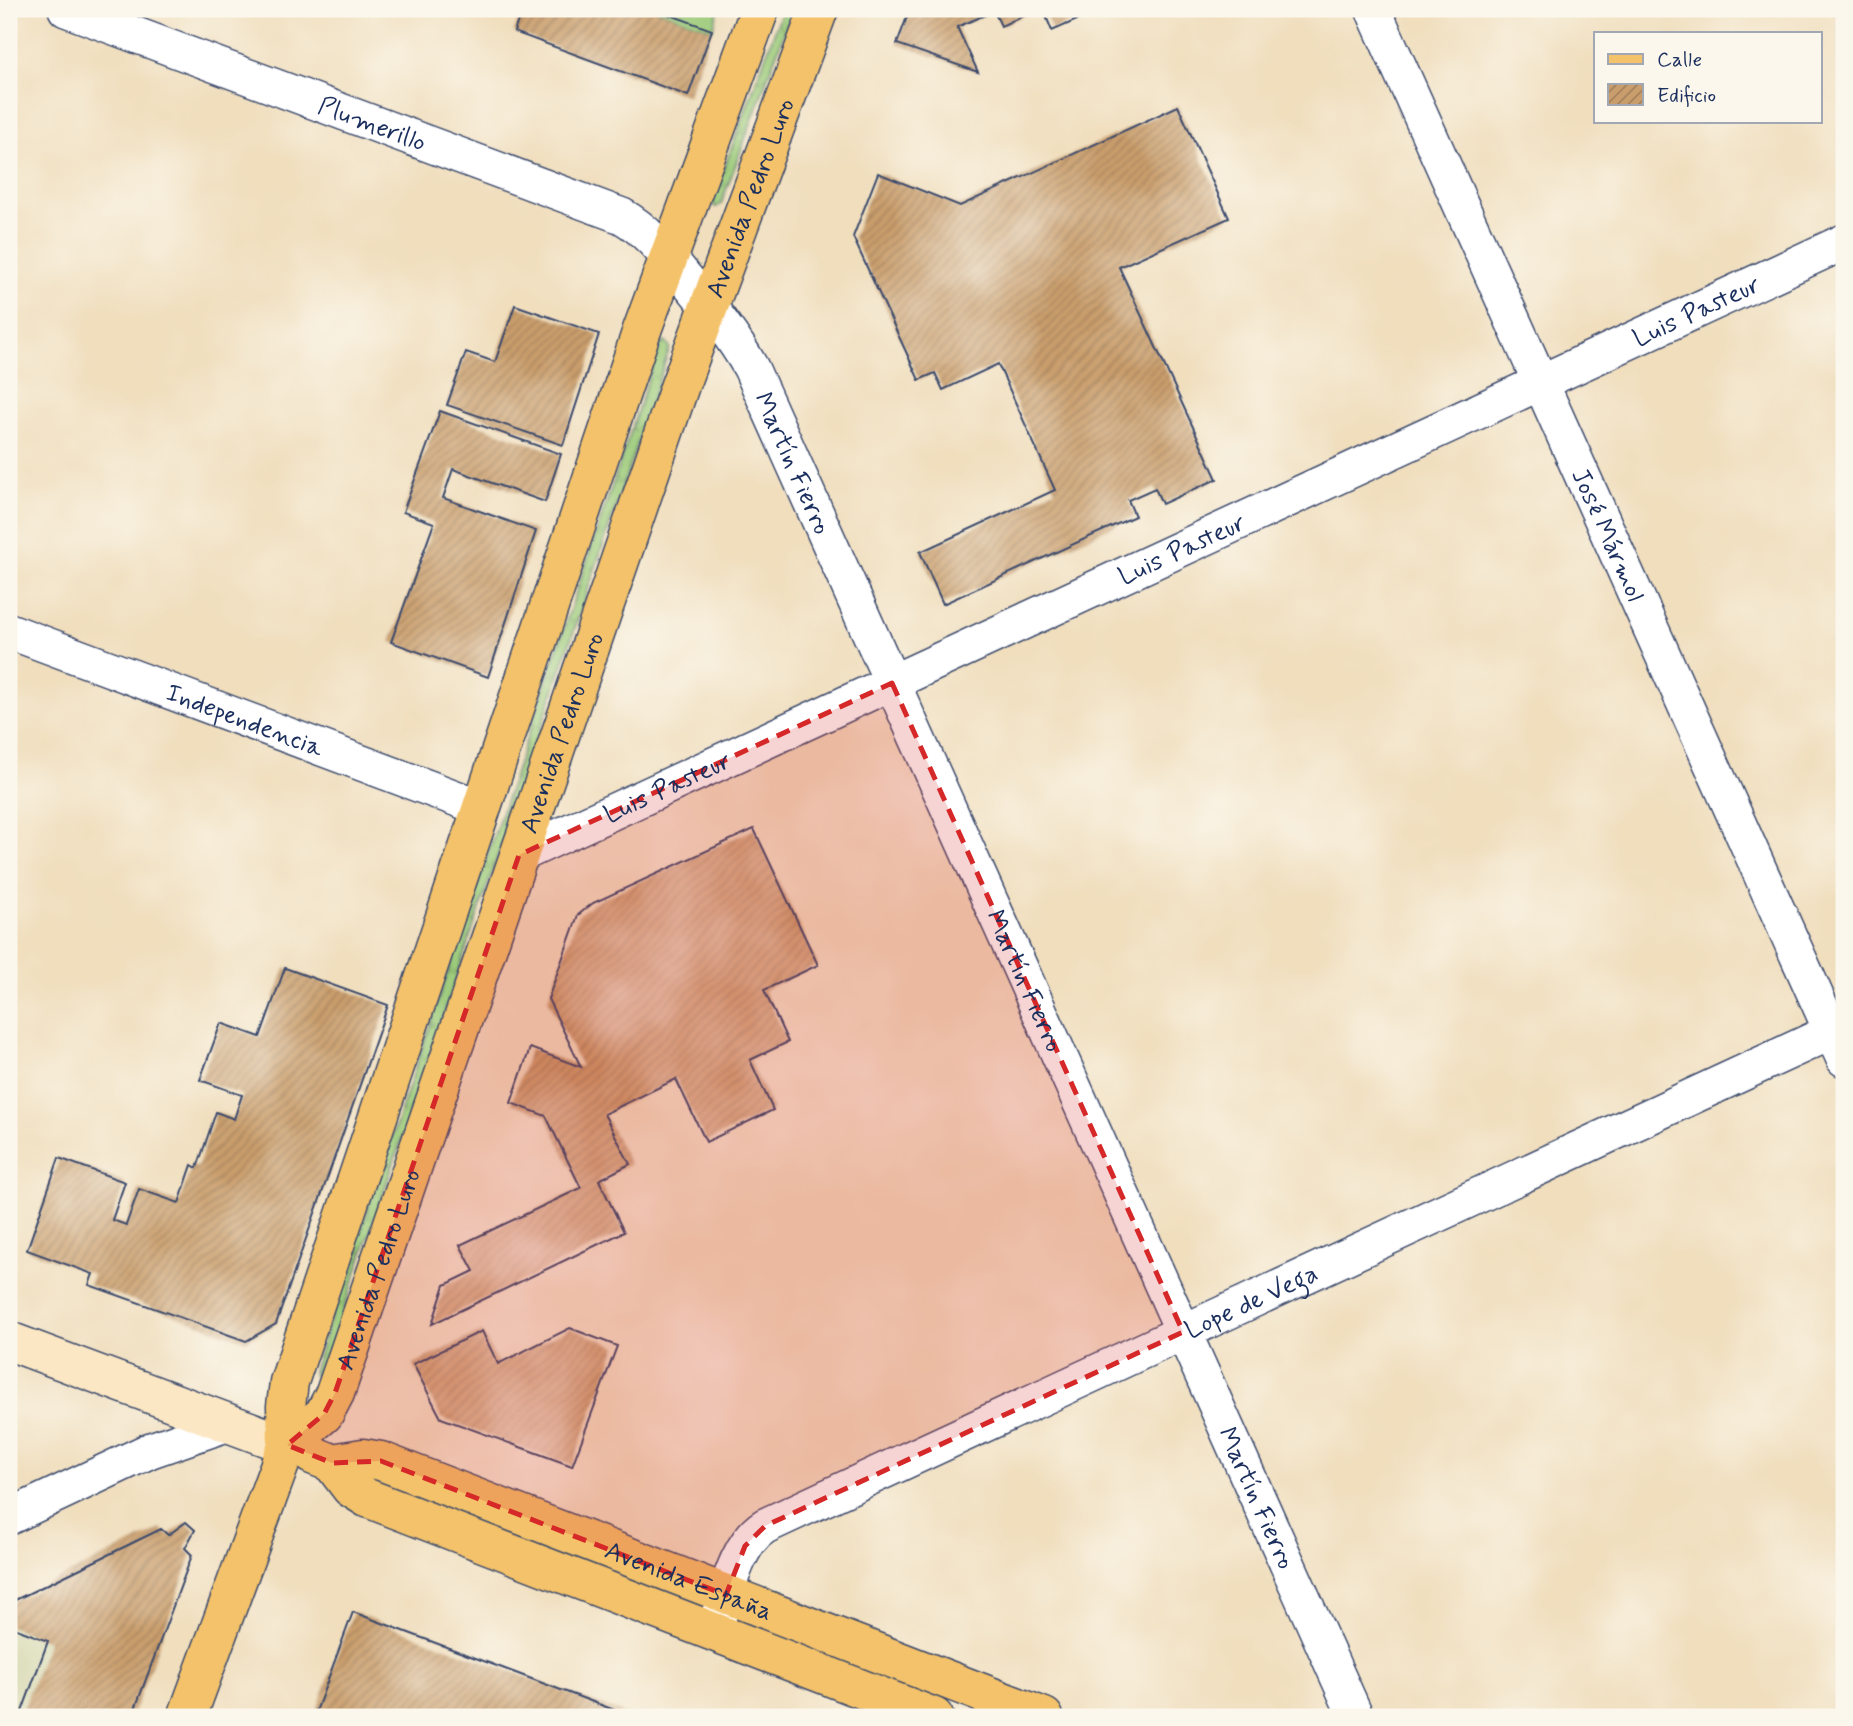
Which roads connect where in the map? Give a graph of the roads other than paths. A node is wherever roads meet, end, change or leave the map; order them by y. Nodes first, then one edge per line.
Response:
1 (760, 9) edge
2 (818, 9) edge
3 (1373, 9) edge
4 (87, 12) edge
5 (1844, 242) edge
6 (668, 257) junction
7 (708, 305) junction
8 (1540, 382) junction
9 (9, 631) edge
10 (892, 683) junction
11 (482, 808) junction
12 (519, 855) junction
13 (1840, 1039) edge
14 (1183, 1332) junction
15 (9, 1341) edge
16 (229, 1423) junction
17 (288, 1445) junction
18 (332, 1463) junction
19 (9, 1517) edge
20 (726, 1595) junction
21 (713, 1632) junction
22 (187, 1717) edge
23 (934, 1717) edge
24 (1044, 1717) edge
25 (1356, 1717) edge

1 - 6 main road, Avenida Pedro Luro
2 - 7 main road, Avenida Pedro Luro
3 - 8 street, José Mármol
4 - 6 street, Plumerillo
5 - 8 street, Luis Pasteur
6 - 7 street, Martín Fierro
6 - 11 main road, Avenida Pedro Luro
7 - 10 street, Martín Fierro
7 - 12 main road, Avenida Pedro Luro
8 - 10 street, Luis Pasteur
8 - 13 street, José Mármol
9 - 11 street, Independencia
10 - 12 street, Luis Pasteur
10 - 14 street, Martín Fierro
11 - 17 main road, Avenida Pedro Luro
12 - 17 main road, Avenida Pedro Luro
13 - 14 street, Lope de Vega
14 - 20 street, Lope de Vega
14 - 25 street, Martín Fierro
15 - 16 main road
16 - 17 main road
16 - 19 street
17 - 18 main road, Avenida España
17 - 22 main road, Avenida Pedro Luro
18 - 20 main road, Avenida España
18 - 21 main road, Avenida España
20 - 21 street, Lope de Vega
20 - 24 main road, Avenida España
21 - 23 main road, Avenida España

